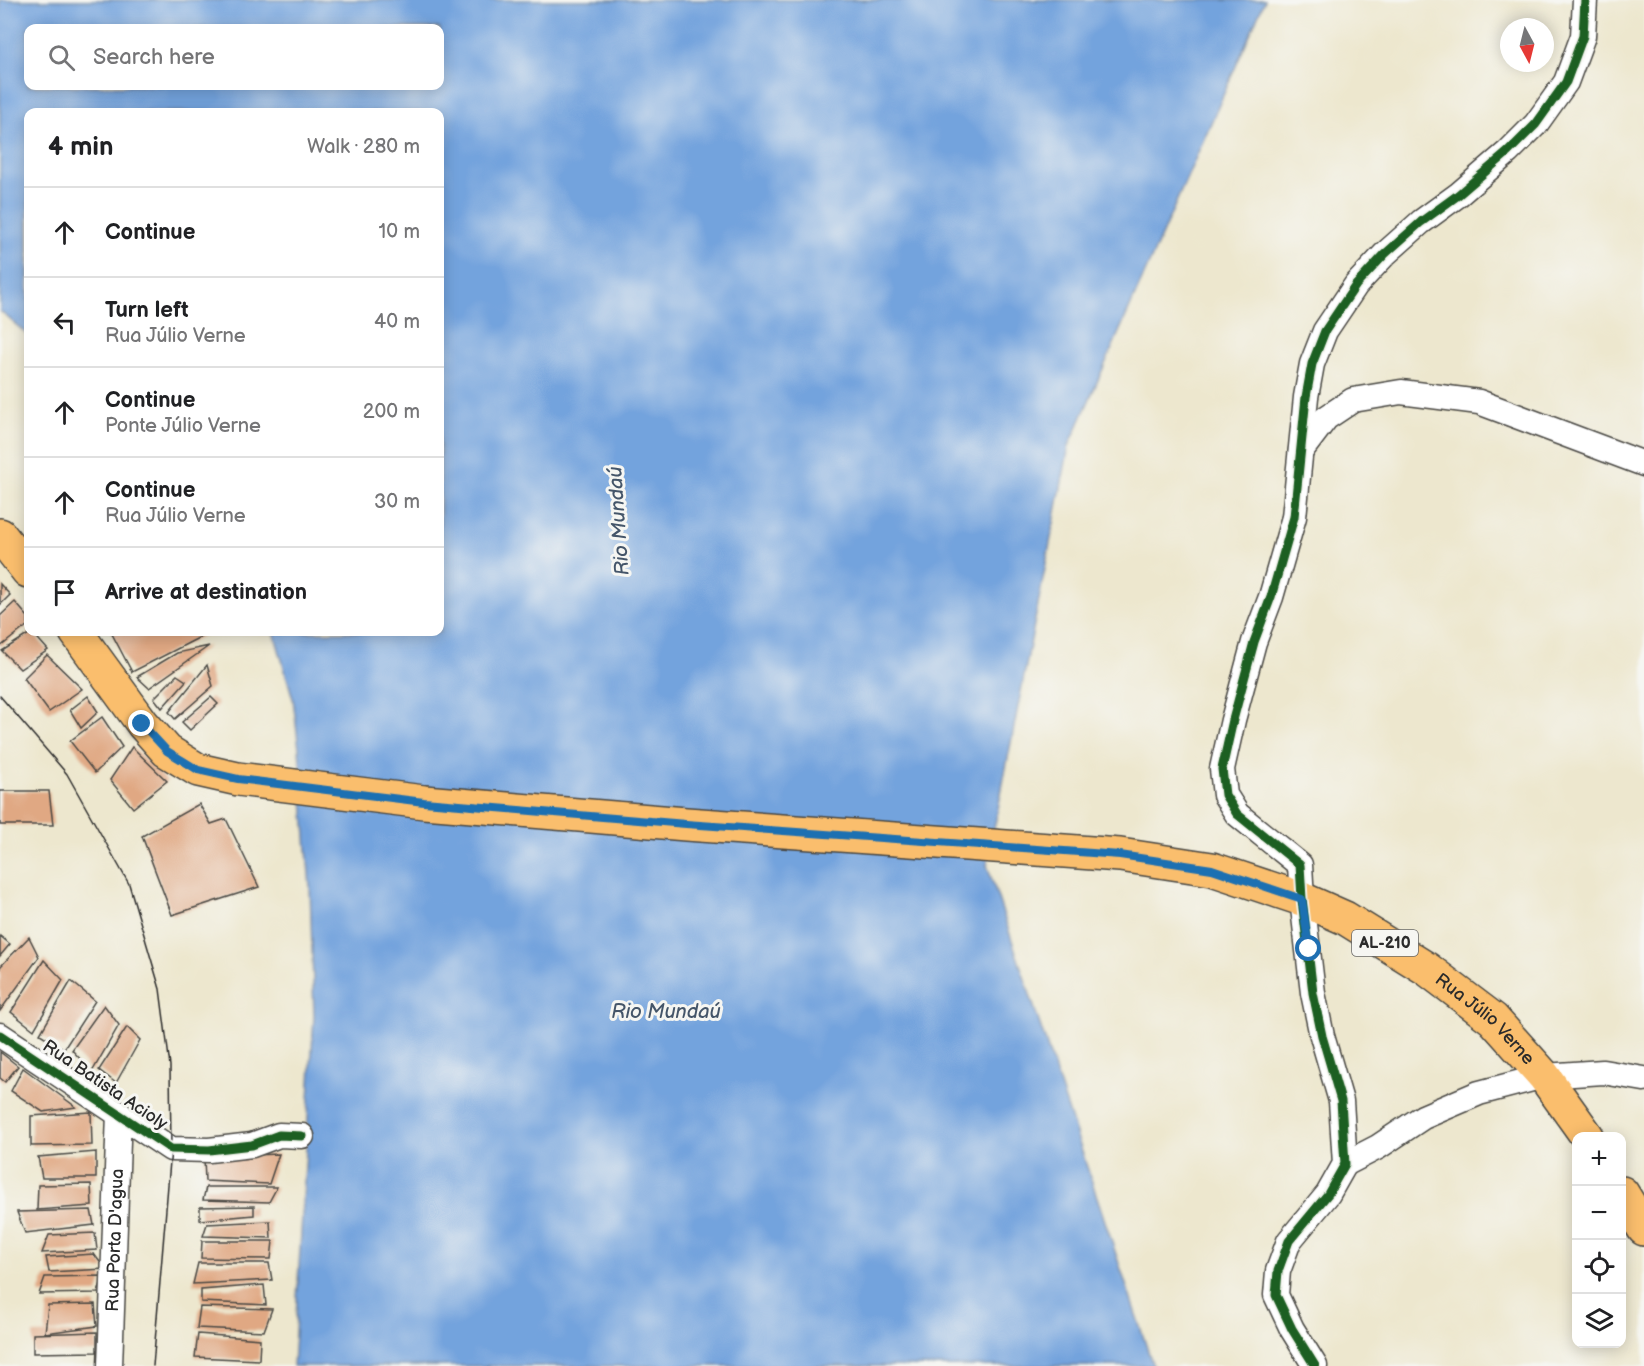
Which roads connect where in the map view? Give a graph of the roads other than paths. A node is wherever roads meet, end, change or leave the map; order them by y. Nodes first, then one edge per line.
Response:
1 (1585, 0) edge
2 (1301, 451) junction
3 (1644, 464) edge
4 (0, 535) edge
5 (24, 566) edge
6 (79, 636) edge
7 (1302, 899) junction
8 (0, 1035) edge
9 (1544, 1076) junction
10 (1644, 1079) edge
11 (119, 1113) junction
12 (1583, 1132) edge
13 (302, 1136) dead end
14 (1345, 1164) junction
15 (1626, 1199) edge
16 (1644, 1229) edge
17 (110, 1366) edge
18 (1315, 1366) edge

1 - 2 street
2 - 3 street
2 - 7 street
4 - 5 main road
6 - 7 main road, Rua Júlio Verne / AL-210
7 - 9 main road, Rua Júlio Verne / AL-210
7 - 14 street
8 - 11 street, Rua Batista Acioly
9 - 10 street
9 - 12 main road, Rua Júlio Verne / AL-210
9 - 14 street
11 - 13 street, Rua Batista Acioly
11 - 17 street, Rua Porta D'agua
14 - 18 street
15 - 16 main road

